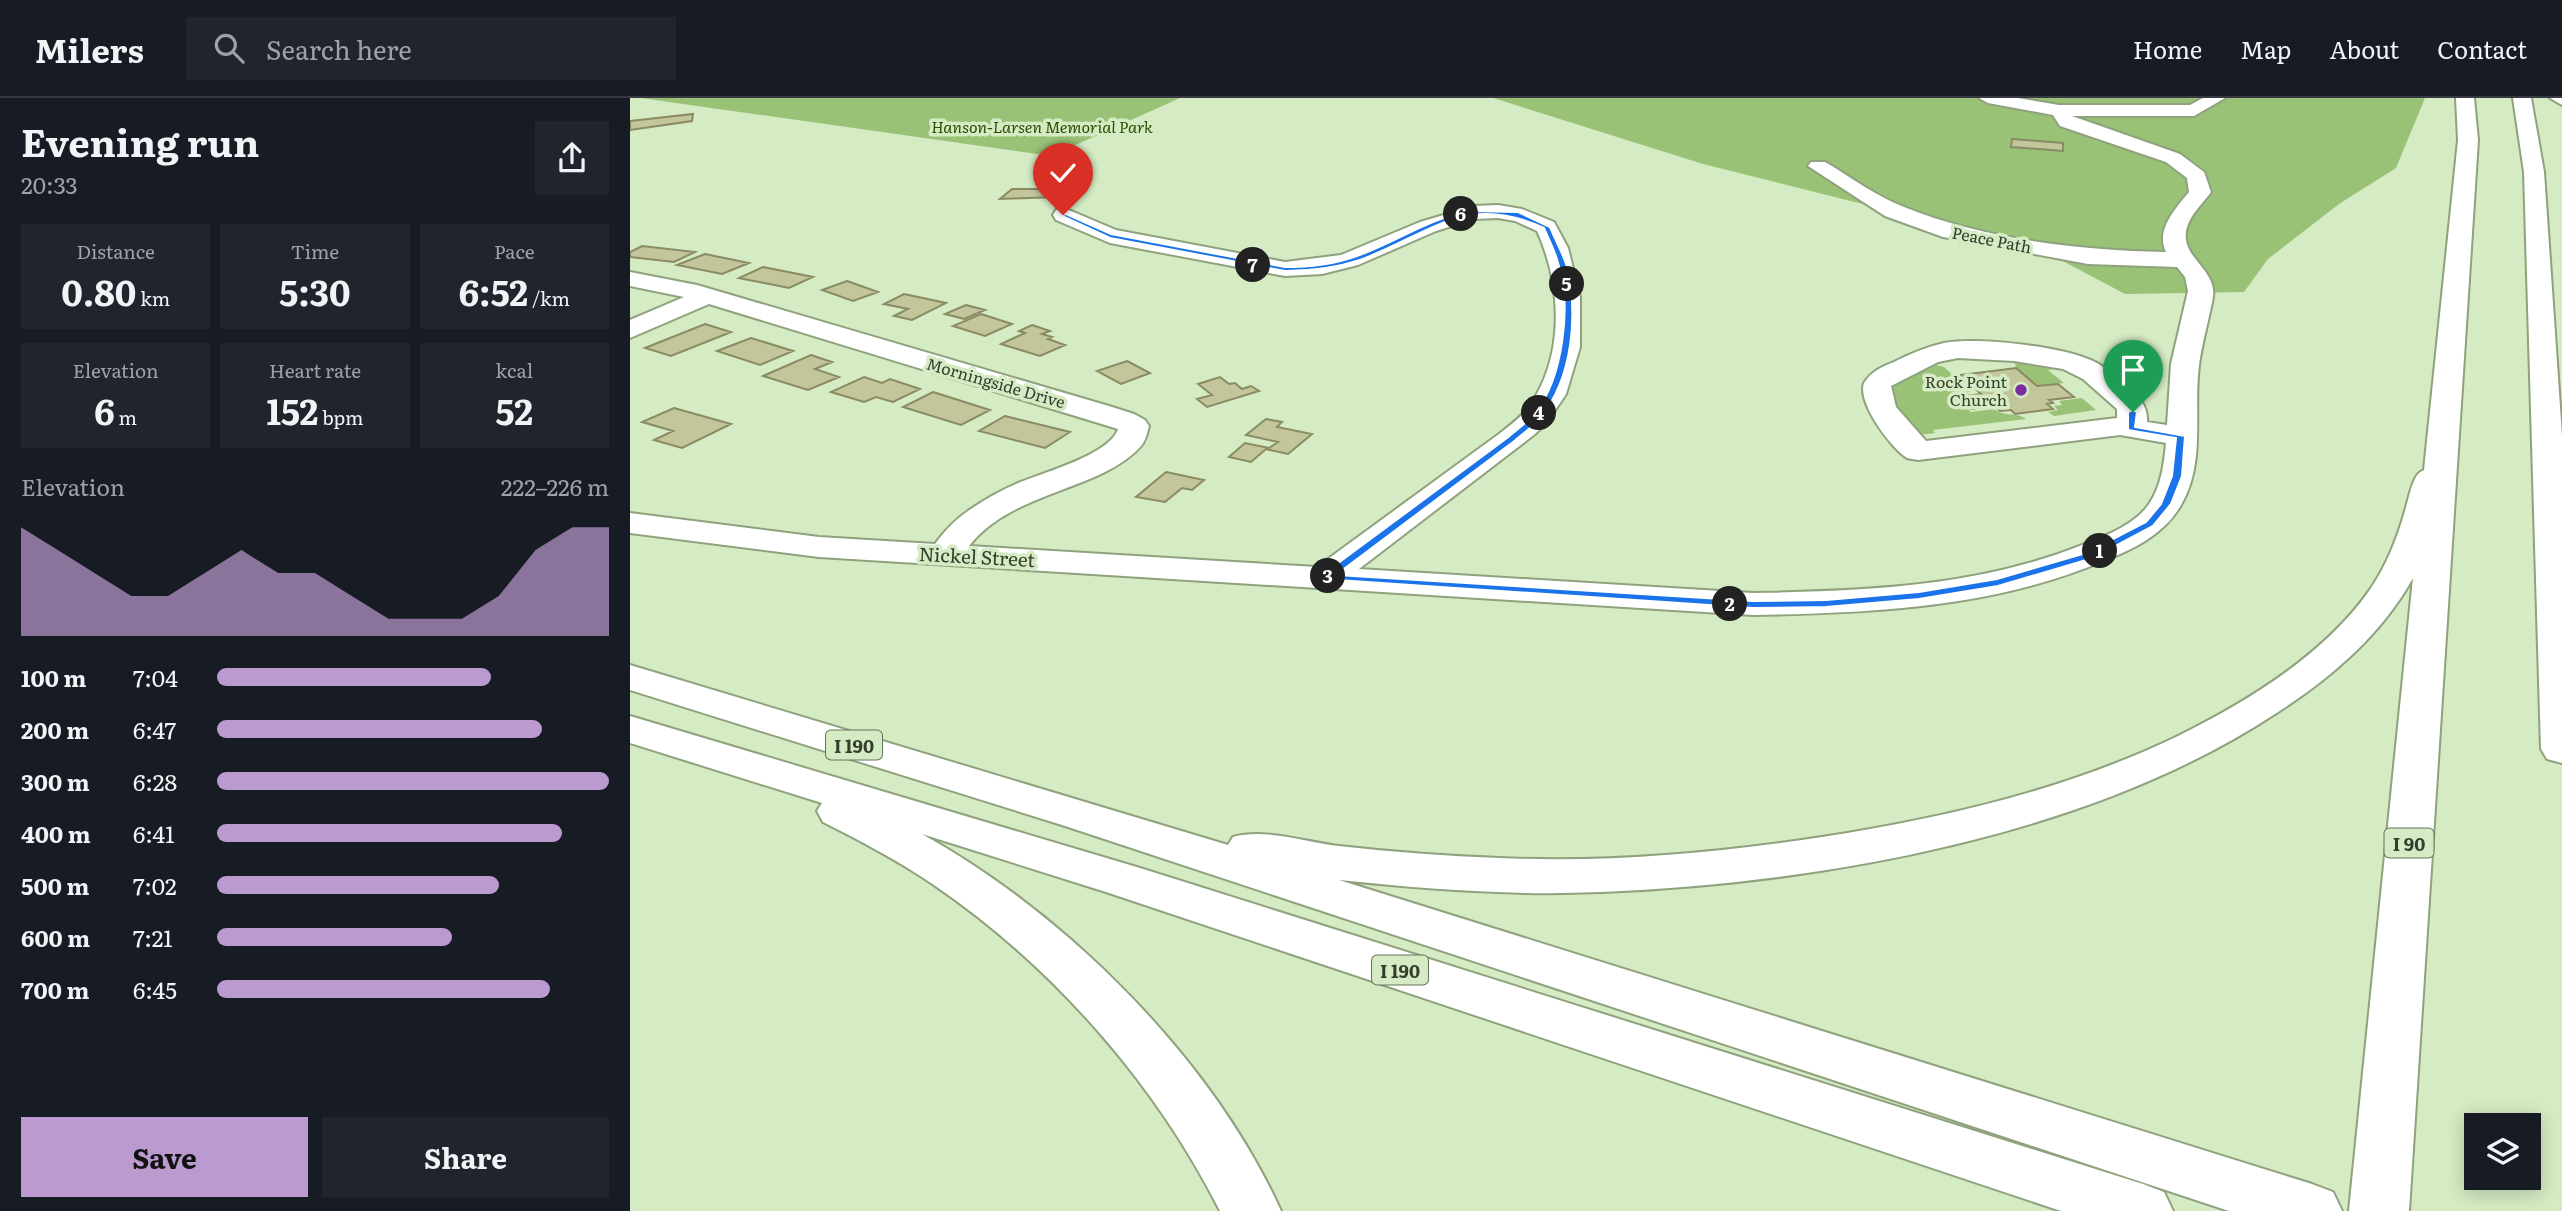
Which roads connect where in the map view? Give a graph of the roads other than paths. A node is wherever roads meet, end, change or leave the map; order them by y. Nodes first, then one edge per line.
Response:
1 (1988, 98) edge
2 (2216, 98) edge
3 (2465, 98) edge
4 (2522, 98) edge
5 (2059, 111) junction
6 (1818, 166) dead end
7 (1063, 215) dead end
8 (2180, 260) junction
9 (630, 279) edge
10 (705, 297) junction
11 (630, 330) edge
12 (2131, 425) junction
13 (2180, 436) junction
14 (2439, 475) junction
15 (630, 523) edge
16 (944, 555) junction
17 (1326, 577) junction
18 (630, 677) edge
19 (643, 733) edge
20 (2562, 749) edge
21 (1079, 814) junction
22 (2145, 1185) edge
23 (1251, 1211) edge
24 (2312, 1211) edge
25 (2379, 1211) edge

1 - 5 main road
2 - 5 main road
3 - 14 main road, I 90
4 - 20 main road
5 - 8 main road
6 - 8 main road, Peace Path
7 - 17 main road
8 - 13 main road, Nickel Street
9 - 10 main road, Morningside Drive
10 - 11 main road
10 - 16 main road, Morningside Drive
12 - 12 main road
12 - 13 main road
13 - 17 main road, Nickel Street
14 - 21 main road, I 190
14 - 25 main road, I 90
15 - 16 main road, Nickel Street
16 - 17 main road, Nickel Street
18 - 21 main road, I 190
19 - 22 main road, I 190
19 - 23 main road, I 190
21 - 22 main road, I 190
22 - 24 main road

